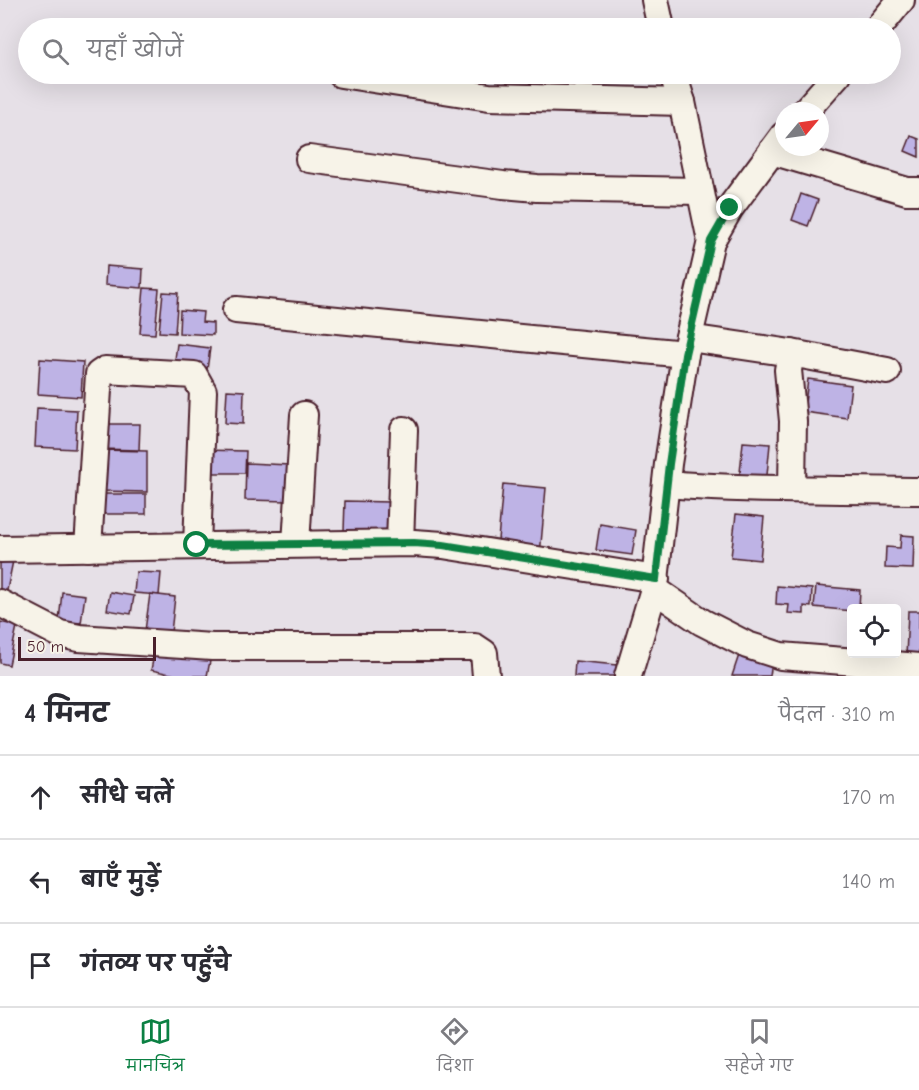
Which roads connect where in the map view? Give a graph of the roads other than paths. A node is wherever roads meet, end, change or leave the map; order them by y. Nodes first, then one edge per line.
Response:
1 (654, 0) edge
2 (901, 0) edge
3 (658, 18) edge
4 (886, 18) edge
5 (405, 84) edge
6 (676, 84) edge
7 (829, 84) edge
8 (682, 102) junction
9 (813, 102) edge
10 (775, 147) edge
11 (813, 156) edge
12 (309, 159) dead end
13 (699, 191) junction
14 (919, 191) edge
15 (711, 241) junction
16 (236, 310) dead end
17 (687, 346) junction
18 (791, 353) junction
19 (887, 371) dead end
20 (304, 415) dead end
21 (404, 430) dead end
22 (666, 484) junction
23 (792, 488) junction
24 (919, 491) edge
25 (400, 543) junction
26 (296, 544) junction
27 (197, 545) junction
28 (88, 548) junction
29 (0, 549) edge
30 (655, 584) junction
31 (0, 603) edge
32 (780, 666) edge
33 (919, 667) edge
34 (486, 676) edge
35 (628, 676) edge

1 - 3 street
2 - 4 street
5 - 8 street
6 - 8 street
7 - 9 street
8 - 13 street
10 - 15 street
11 - 14 street
12 - 13 street
13 - 15 street
15 - 17 street
16 - 17 street
17 - 18 street
17 - 22 street
18 - 19 street
18 - 23 street
20 - 26 street
21 - 25 street
22 - 23 street
22 - 30 street
23 - 24 street
25 - 26 street
25 - 30 street
26 - 27 street
27 - 28 street
27 - 28 street
28 - 29 street
30 - 32 street
30 - 35 street
31 - 34 street
32 - 33 street

